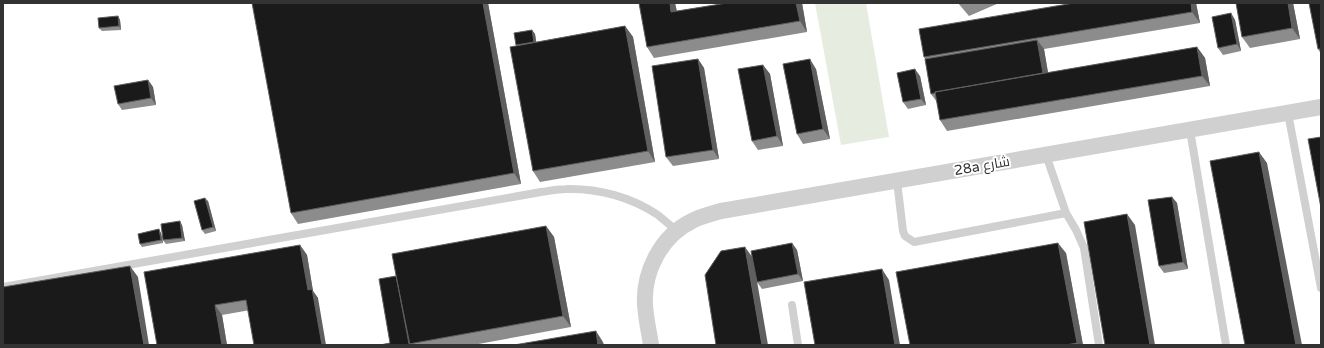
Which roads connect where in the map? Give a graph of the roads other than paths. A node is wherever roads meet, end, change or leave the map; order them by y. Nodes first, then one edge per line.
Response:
1 (1321, 107) edge
2 (1288, 113) junction
3 (1190, 130) junction
4 (1046, 155) junction
5 (897, 181) junction
6 (1066, 213) junction
7 (677, 231) junction
8 (3, 287) edge
9 (1321, 288) edge
10 (792, 305) dead end
11 (651, 345) edge
12 (798, 345) edge
13 (1099, 345) edge
14 (1226, 345) edge

1 - 2 street, 28a شارع
2 - 3 street, 28a شارع
2 - 9 lane
3 - 4 street, 28a شارع
3 - 14 lane
4 - 5 street, 28a شارع
4 - 6 lane
5 - 6 lane
5 - 7 street, 28a شارع
6 - 13 lane
7 - 8 lane
7 - 11 street, 28a شارع
10 - 12 lane

